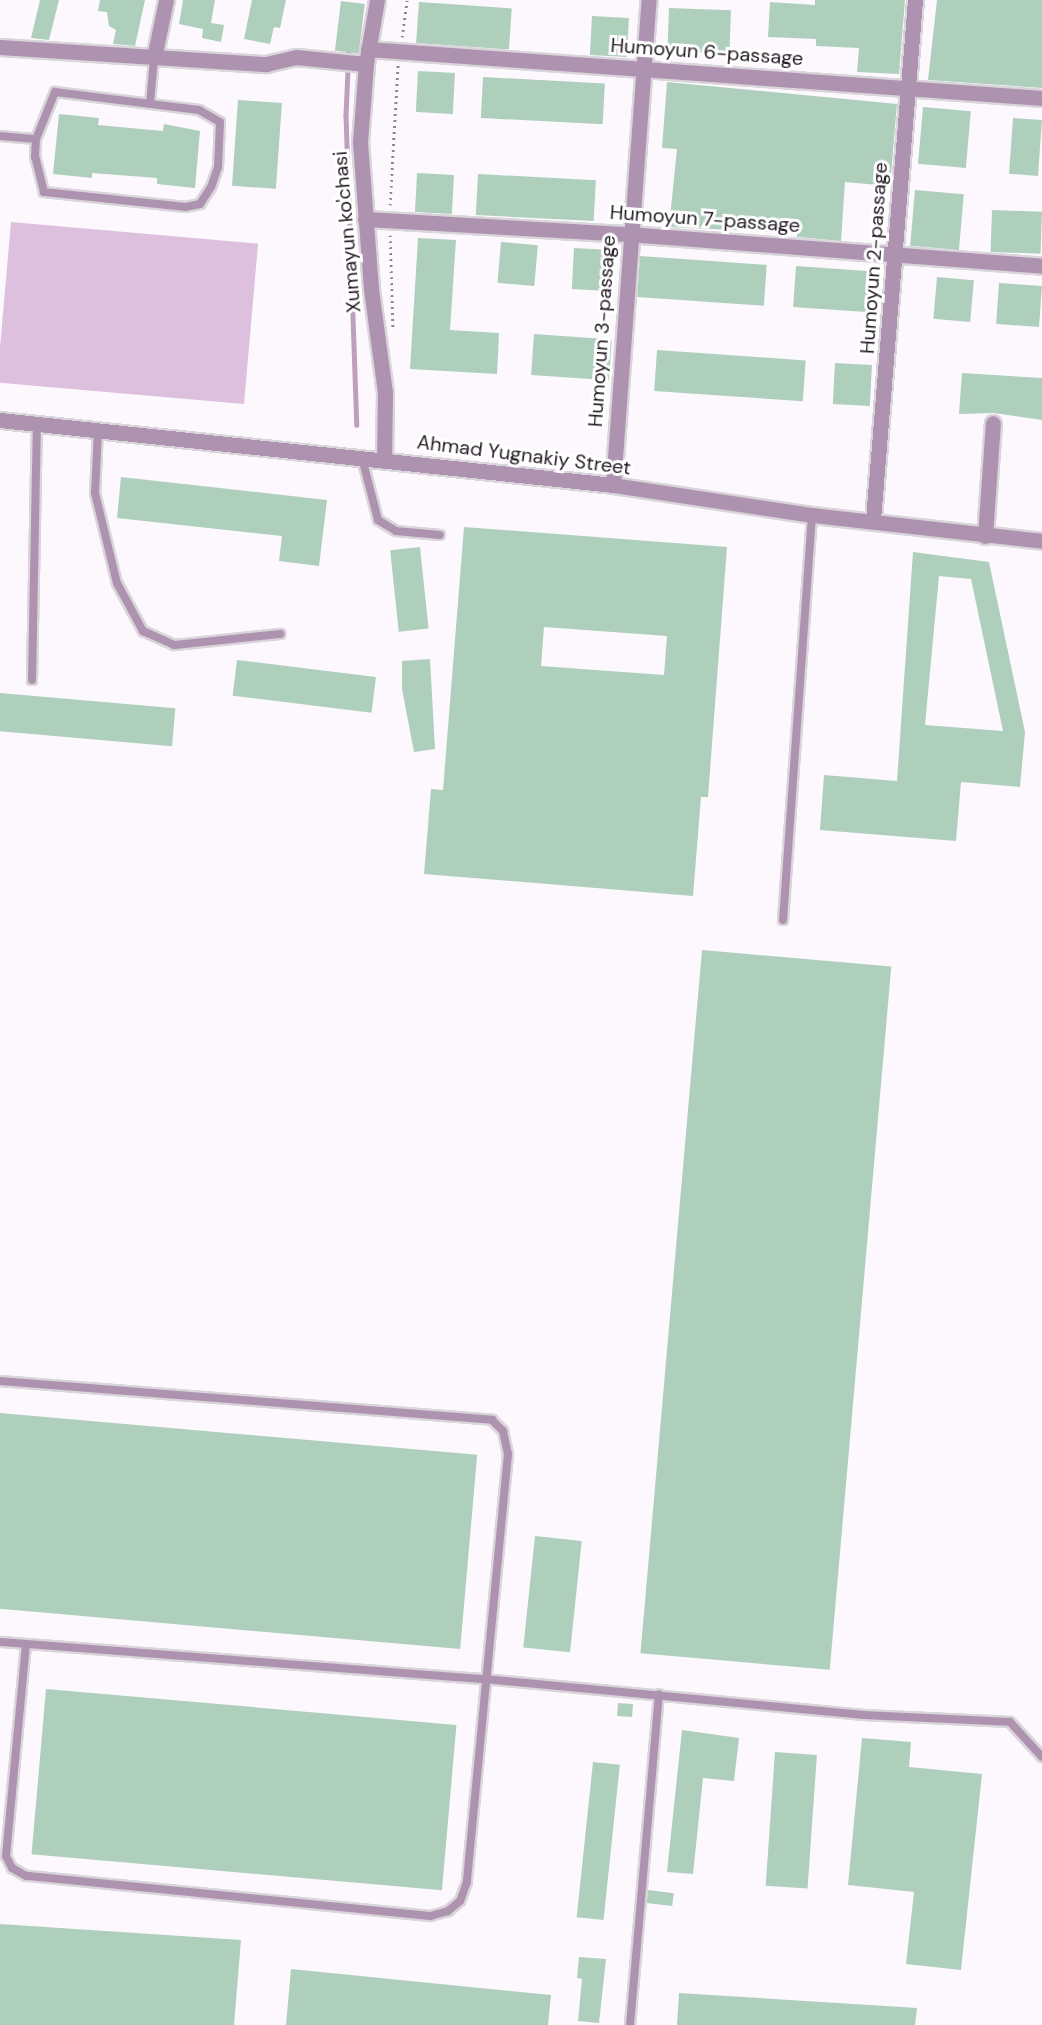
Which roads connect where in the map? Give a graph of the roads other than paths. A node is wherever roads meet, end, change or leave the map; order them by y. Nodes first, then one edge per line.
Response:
1 (166, 0) edge
2 (377, 0) edge
3 (649, 0) edge
4 (915, 0) edge
5 (0, 47) edge
6 (367, 57) junction
7 (154, 58) junction
8 (644, 69) junction
9 (907, 88) junction
10 (1042, 98) edge
11 (150, 104) junction
12 (0, 135) edge
13 (36, 139) junction
14 (365, 219) junction
15 (629, 234) junction
16 (897, 254) junction
17 (1042, 266) edge
18 (0, 420) edge
19 (993, 423) dead end
20 (37, 424) junction
21 (98, 430) junction
22 (362, 458) junction
23 (384, 460) junction
24 (613, 485) junction
25 (812, 515) junction
26 (873, 520) junction
27 (440, 535) dead end
28 (985, 536) junction
29 (1042, 541) edge
30 (280, 634) dead end
31 (32, 680) dead end
32 (783, 920) dead end
33 (0, 1381) edge
34 (0, 1642) edge
35 (26, 1644) junction
36 (484, 1679) junction
37 (659, 1694) junction
38 (1042, 1757) edge
39 (630, 2025) edge

1 - 7 street
2 - 6 street, Xumayun ko'chasi
3 - 8 street, Humoyun 3-passage
4 - 9 street, Humoyun 2-passage
5 - 7 street, Humoyun 6-passage
6 - 7 street, Humoyun 6-passage
6 - 8 street, Humoyun 6-passage
6 - 14 street, Xumayun ko'chasi
7 - 11 lane
8 - 9 street, Humoyun 6-passage
8 - 15 street, Humoyun 3-passage
9 - 10 street, Humoyun 6-passage
9 - 16 street, Humoyun 2-passage
11 - 13 lane
11 - 13 lane
12 - 13 lane
14 - 15 street, Humoyun 7-passage
14 - 23 street, Xumayun ko'chasi
15 - 16 street, Humoyun 7-passage
15 - 24 street, Humoyun 3-passage
16 - 17 street, Humoyun 7-passage
16 - 26 street, Humoyun 2-passage
18 - 20 street, Ahmad Yugnakiy Street
19 - 28 street
20 - 21 street, Ahmad Yugnakiy Street
20 - 31 lane
21 - 22 street, Ahmad Yugnakiy Street
21 - 30 lane
22 - 23 street, Ahmad Yugnakiy Street
22 - 27 lane
23 - 24 street, Ahmad Yugnakiy Street
24 - 25 street, Ahmad Yugnakiy Street
25 - 26 street, Ahmad Yugnakiy Street
25 - 32 lane
26 - 28 street, Ahmad Yugnakiy Street
28 - 29 street, Ahmad Yugnakiy Street
33 - 36 lane
34 - 35 lane
35 - 36 lane
35 - 36 lane
36 - 37 lane
37 - 38 lane
37 - 39 lane

